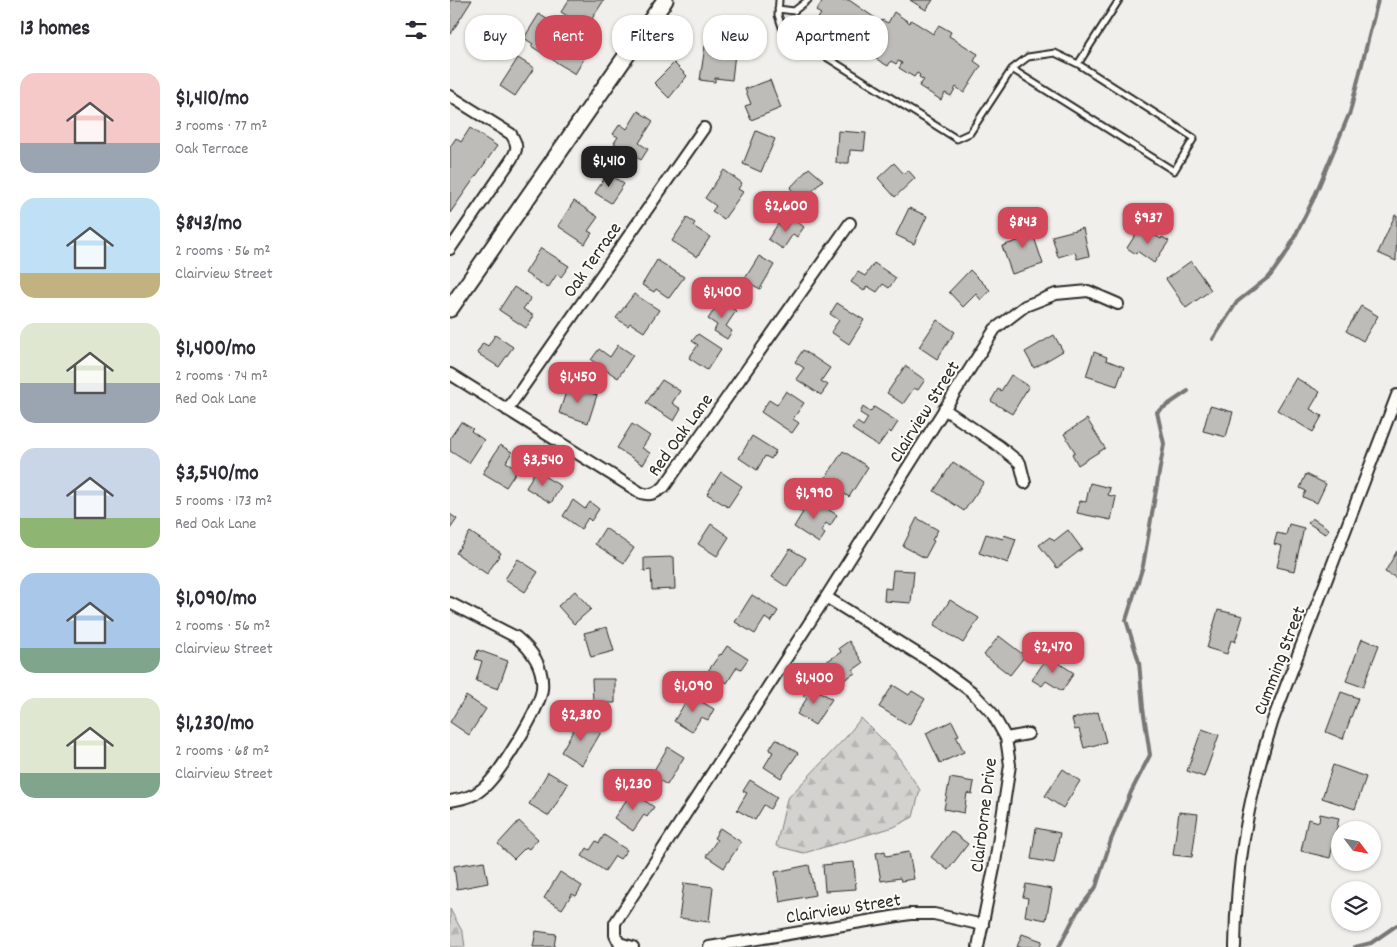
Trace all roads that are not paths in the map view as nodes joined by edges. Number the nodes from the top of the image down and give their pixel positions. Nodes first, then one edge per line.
1 (665, 0) edge
2 (779, 0) edge
3 (808, 0) edge
4 (1119, 0) edge
5 (778, 9) junction
6 (1078, 64) junction
7 (1012, 70) junction
8 (450, 96) edge
9 (704, 128) dead end
10 (850, 223) dead end
11 (450, 249) edge
12 (1118, 304) dead end
13 (450, 308) edge
14 (450, 374) edge
15 (1397, 395) edge
16 (944, 409) junction
17 (507, 410) junction
18 (1025, 483) dead end
19 (826, 597) junction
20 (450, 603) edge
21 (1028, 734) dead end
22 (1006, 738) junction
23 (450, 801) edge
24 (983, 924) junction
25 (633, 947) edge
26 (709, 947) edge
27 (978, 947) edge
28 (1235, 947) edge

1 - 13 street
2 - 5 lane
3 - 5 lane
4 - 6 lane
5 - 7 lane
6 - 7 lane
6 - 7 lane
8 - 11 street
9 - 17 street, Oak Terrace
10 - 17 street, Red Oak Lane
12 - 16 street, Clairview Street
14 - 17 street, Red Oak Lane
15 - 28 street, Cumming Street
16 - 18 street
16 - 19 street, Clairview Street
19 - 22 street, Clairborne Drive
19 - 25 street, Clairview Street
20 - 23 street
21 - 22 street
22 - 24 street, Clairborne Drive
24 - 26 street, Clairview Street
24 - 27 street, Clairborne Drive

